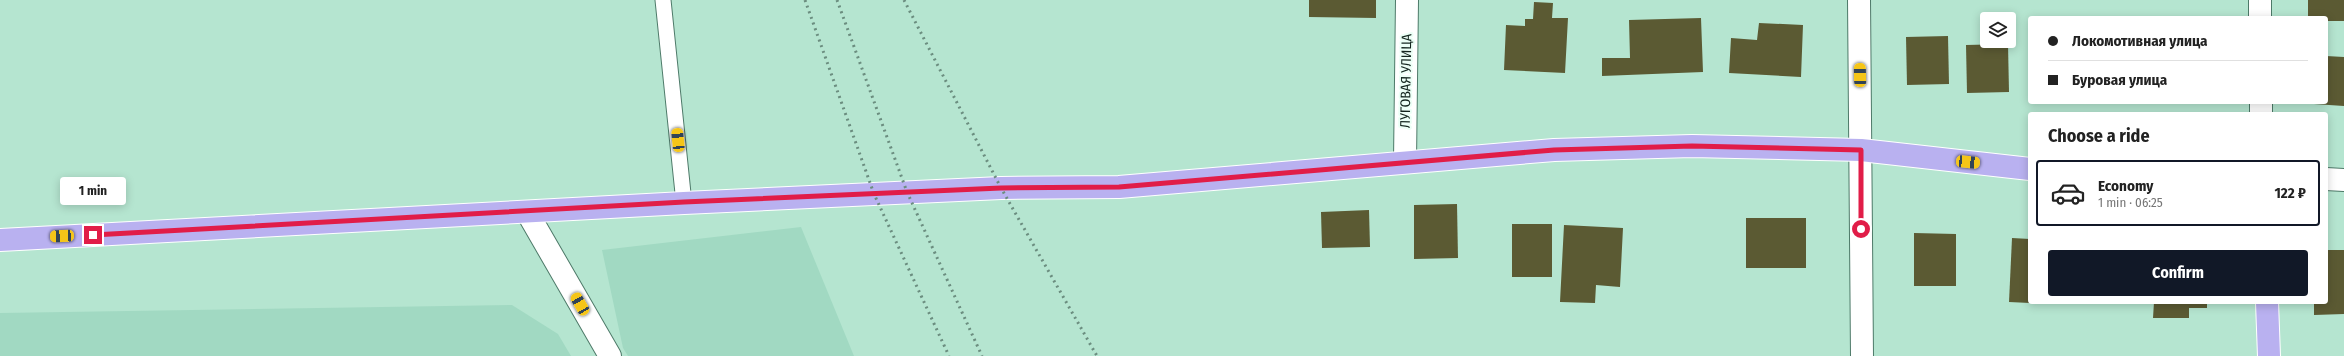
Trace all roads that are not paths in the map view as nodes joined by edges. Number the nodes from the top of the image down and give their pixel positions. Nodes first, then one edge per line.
1 (663, 0) edge
2 (1407, 0) edge
3 (1859, 0) edge
4 (2260, 0) edge
5 (2260, 16) edge
6 (1861, 150) junction
7 (1405, 161) junction
8 (2028, 169) edge
9 (2328, 179) edge
10 (2344, 180) edge
11 (684, 202) junction
12 (527, 212) junction
13 (0, 240) edge
14 (2267, 304) edge
15 (610, 356) edge
16 (1862, 356) edge
17 (2269, 356) edge

1 - 11 lane
2 - 7 street, ЛУГОВАЯ УЛИЦА
3 - 6 street
4 - 5 street
6 - 7 main road
6 - 8 main road
6 - 16 street
7 - 11 main road
9 - 10 street
11 - 12 main road
12 - 13 main road
12 - 15 street
14 - 17 main road

